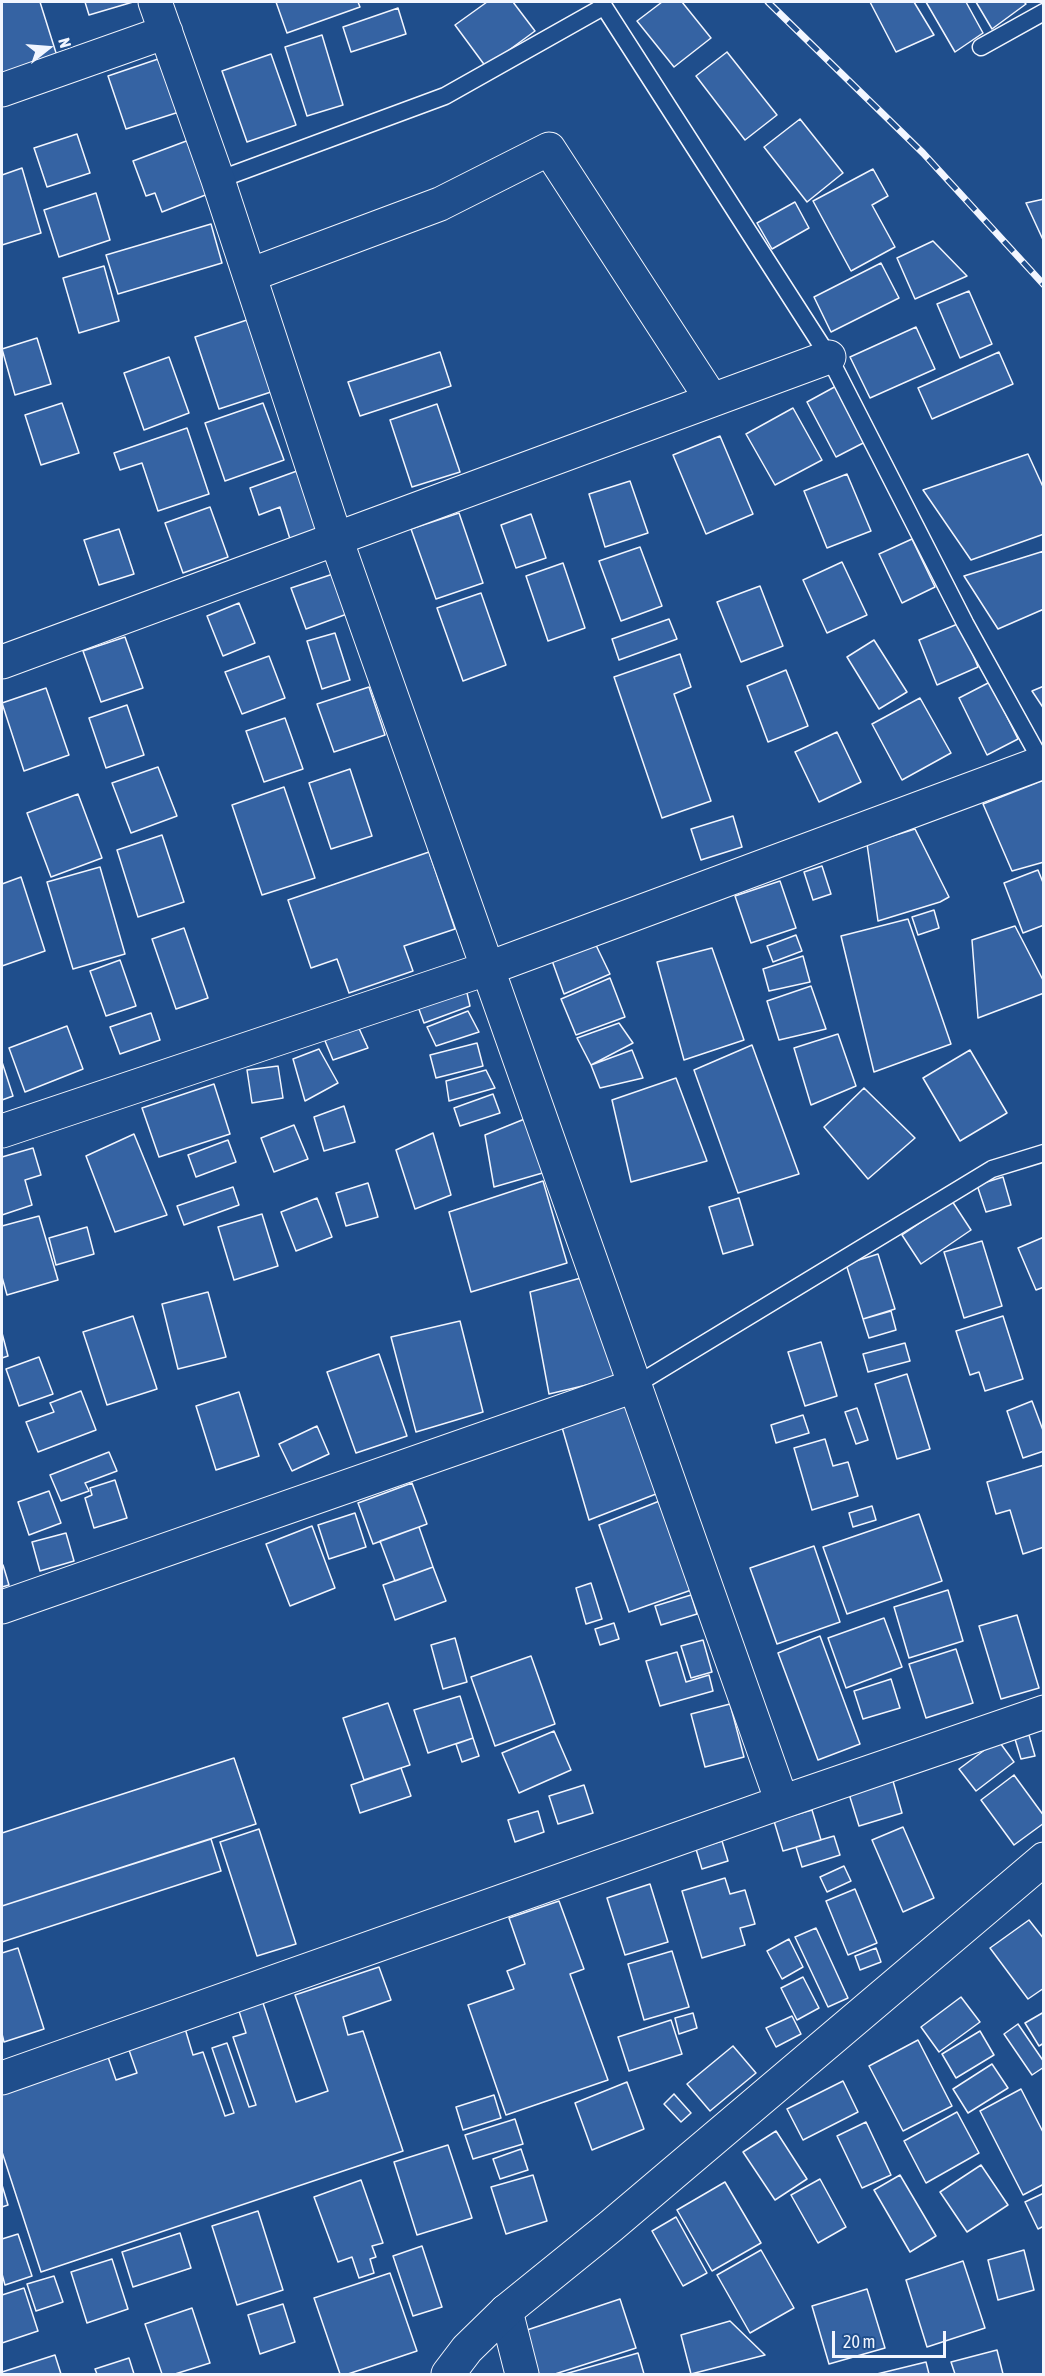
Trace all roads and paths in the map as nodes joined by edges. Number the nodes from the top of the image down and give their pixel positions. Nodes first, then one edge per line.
1 (155, 2) edge
2 (602, 4) edge
3 (1044, 12) edge
4 (166, 32) junction
5 (981, 47) dead end
6 (2, 90) edge
7 (218, 180) junction
8 (250, 275) junction
9 (829, 357) junction
10 (712, 400) junction
11 (336, 539) junction
12 (2, 662) edge
13 (1042, 764) edge
14 (489, 968) junction
15 (2, 1131) edge
16 (1044, 1153) edge
17 (634, 1386) junction
18 (2, 1607) edge
19 (1044, 1712) edge
20 (782, 1802) junction
21 (1044, 1859) edge
22 (2, 2078) edge
23 (506, 2311) junction
24 (448, 2374) edge
25 (522, 2374) edge

1 - 4 street
2 - 7 lane
2 - 9 lane
3 - 5 lane
4 - 6 street
4 - 7 street
7 - 8 street
8 - 10 street
8 - 11 street
9 - 10 street
9 - 13 lane
10 - 11 street
11 - 12 street
11 - 14 street
13 - 14 street
14 - 15 street
14 - 17 street
16 - 17 lane
17 - 18 street
17 - 20 street
19 - 20 street
20 - 22 street
21 - 23 street
23 - 24 street
23 - 25 street

